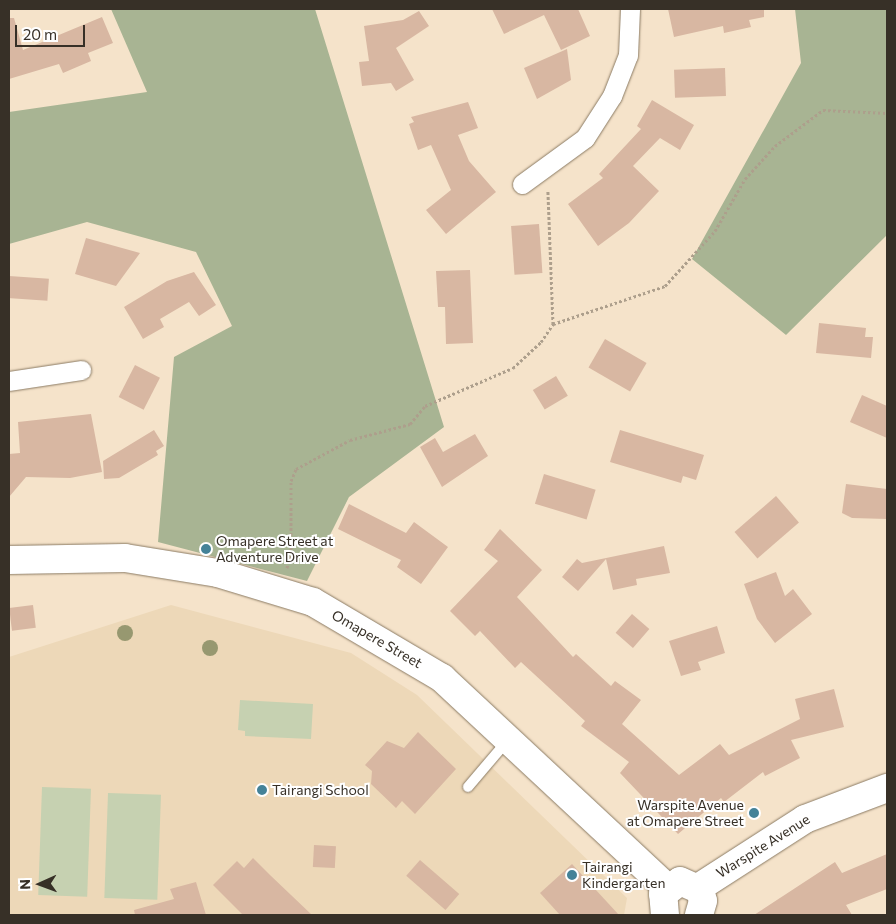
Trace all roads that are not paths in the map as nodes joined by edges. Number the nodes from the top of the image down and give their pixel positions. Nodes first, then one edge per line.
1 (630, 9) edge
2 (522, 184) dead end
3 (81, 370) dead end
4 (9, 381) edge
5 (9, 560) edge
6 (508, 740) junction
7 (468, 786) dead end
8 (887, 788) edge
9 (667, 888) junction
10 (698, 888) junction
11 (665, 915) edge
12 (699, 915) edge

1 - 2 street
3 - 4 street
5 - 6 main road, Omapere Street
6 - 7 lane
6 - 9 main road, Omapere Street
8 - 10 main road, Warspite Avenue
9 - 10 main road
9 - 11 main road
10 - 12 main road

